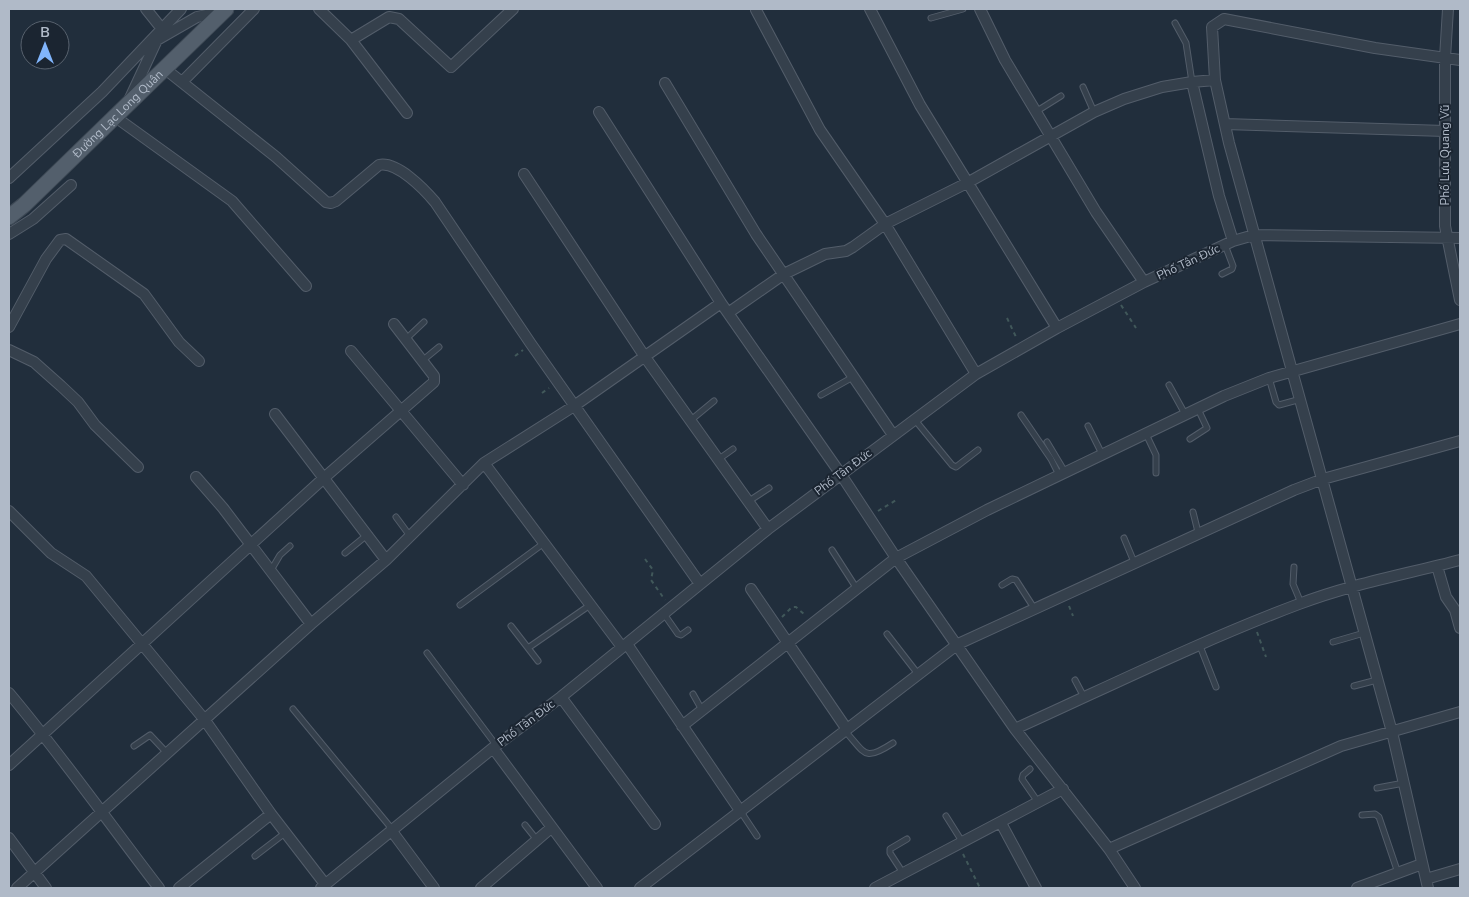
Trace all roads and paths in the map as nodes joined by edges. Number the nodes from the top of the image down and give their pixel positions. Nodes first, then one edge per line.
1 (146, 9) edge
2 (181, 9) edge
3 (254, 9) edge
4 (319, 9) edge
5 (513, 9) edge
6 (870, 9) edge
7 (962, 9) edge
8 (980, 9) edge
9 (1448, 9) edge
10 (224, 10) edge
11 (756, 10) edge
12 (931, 18) dead end
13 (1175, 23) dead end
14 (162, 29) junction
15 (155, 39) junction
16 (352, 40) junction
17 (1446, 58) junction
18 (1460, 60) edge
19 (164, 68) junction
20 (1215, 80) junction
21 (182, 82) junction
22 (1192, 82) junction
23 (665, 83) dead end
24 (1083, 87) dead end
25 (1061, 96) dead end
26 (128, 102) junction
27 (1037, 111) junction
28 (599, 112) dead end
29 (1094, 112) junction
30 (407, 113) dead end
31 (114, 116) junction
32 (1225, 124) junction
33 (1445, 131) junction
34 (1051, 136) junction
35 (524, 174) dead end
36 (9, 178) edge
37 (967, 183) junction
38 (71, 185) dead end
39 (9, 217) edge
40 (885, 224) junction
41 (9, 234) edge
42 (1254, 235) junction
43 (1446, 238) junction
44 (1460, 238) edge
45 (1229, 243) junction
46 (784, 274) junction
47 (1222, 274) dead end
48 (1144, 282) junction
49 (306, 286) dead end
50 (1116, 297) junction
51 (1460, 300) edge
52 (721, 303) junction
53 (728, 313) junction
54 (1007, 318) dead end
55 (424, 322) dead end
56 (394, 324) dead end
57 (1460, 324) edge
58 (9, 327) edge
59 (1057, 328) junction
60 (1136, 328) dead end
61 (405, 339) junction
62 (439, 347) dead end
63 (1022, 348) junction
64 (9, 350) edge
65 (351, 351) dead end
66 (645, 357) junction
67 (199, 361) dead end
68 (422, 361) junction
69 (1294, 370) junction
70 (976, 374) junction
71 (853, 377) junction
72 (1269, 378) junction
73 (1170, 385) dead end
74 (821, 395) dead end
75 (1302, 399) junction
76 (714, 401) dead end
77 (574, 406) junction
78 (1198, 409) junction
79 (400, 410) junction
80 (275, 414) dead end
81 (1021, 415) dead end
82 (1185, 415) junction
83 (914, 419) junction
84 (691, 420) junction
85 (1088, 426) dead end
86 (894, 434) junction
87 (1146, 434) junction
88 (1190, 439) dead end
89 (1460, 441) edge
90 (1047, 442) dead end
91 (733, 450) dead end
92 (978, 450) dead end
93 (1102, 454) junction
94 (719, 459) junction
95 (484, 463) junction
96 (138, 467) dead end
97 (840, 473) junction
98 (1156, 473) dead end
99 (1062, 474) junction
100 (196, 477) dead end
101 (325, 477) junction
102 (1323, 479) junction
103 (463, 485) junction
104 (769, 488) dead end
105 (898, 499) dead end
106 (749, 501) junction
107 (9, 511) edge
108 (1193, 512) dead end
109 (869, 516) junction
110 (396, 517) dead end
111 (768, 529) junction
112 (1198, 532) junction
113 (368, 534) junction
114 (410, 536) junction
115 (1124, 538) dead end
116 (544, 543) junction
117 (251, 546) junction
118 (290, 546) dead end
119 (832, 550) dead end
120 (345, 553) dead end
121 (896, 558) junction
122 (645, 559) dead end
123 (386, 560) junction
124 (1460, 560) edge
125 (1134, 562) junction
126 (1437, 566) junction
127 (1294, 567) dead end
128 (270, 573) junction
129 (700, 584) junction
130 (1002, 584) dead end
131 (1352, 587) junction
132 (751, 589) dead end
133 (857, 589) junction
134 (1301, 603) junction
135 (590, 604) junction
136 (460, 606) dead end
137 (1034, 608) junction
138 (667, 611) junction
139 (811, 612) dead end
140 (1254, 623) junction
141 (311, 624) junction
142 (775, 624) junction
143 (511, 626) dead end
144 (1460, 628) edge
145 (688, 630) dead end
146 (1364, 632) junction
147 (887, 634) dead end
148 (788, 642) junction
149 (1333, 642) dead end
150 (958, 644) junction
151 (141, 645) junction
152 (625, 645) junction
153 (1200, 646) junction
154 (528, 648) junction
155 (427, 653) dead end
156 (1266, 657) dead end
157 (538, 661) dead end
158 (918, 674) junction
159 (1075, 680) dead end
160 (1377, 680) junction
161 (1354, 686) dead end
162 (1216, 687) dead end
163 (9, 693) edge
164 (692, 694) dead end
165 (561, 697) junction
166 (1084, 698) junction
167 (293, 708) dead end
168 (702, 711) junction
169 (1460, 712) edge
170 (204, 719) junction
171 (682, 726) junction
172 (845, 729) junction
173 (1015, 729) junction
174 (1392, 732) junction
175 (44, 734) junction
176 (893, 743) dead end
177 (134, 746) dead end
178 (494, 746) junction
179 (167, 753) junction
180 (9, 766) edge
181 (1030, 768) dead end
182 (1404, 783) junction
183 (1377, 788) dead end
184 (1063, 789) junction
185 (1038, 803) junction
186 (741, 812) junction
187 (101, 814) junction
188 (271, 814) junction
189 (1362, 815) dead end
190 (946, 816) dead end
191 (1001, 823) junction
192 (655, 824) dead end
193 (525, 825) dead end
194 (551, 828) junction
195 (392, 830) junction
196 (285, 833) junction
197 (756, 836) dead end
198 (9, 838) edge
199 (907, 839) dead end
200 (537, 841) junction
201 (961, 844) junction
202 (1110, 849) junction
203 (255, 856) dead end
204 (1422, 864) junction
205 (1460, 870) edge
206 (34, 873) junction
207 (1398, 873) junction
208 (904, 874) junction
209 (1427, 884) edge
210 (323, 887) edge
211 (17, 888) edge
212 (46, 888) edge
213 (159, 888) edge
214 (179, 888) edge
215 (434, 888) edge
216 (481, 888) edge
217 (597, 888) edge
218 (640, 888) edge
219 (876, 888) edge
220 (980, 888) edge
221 (1036, 888) edge
222 (1135, 888) edge
223 (1358, 888) edge

1 - 14 street
2 - 14 street
3 - 21 street
4 - 16 street
5 - 16 street
6 - 37 street
7 - 12 lane
8 - 27 street
9 - 17 street, Phố Lưu Quang Vũ
10 - 15 street
10 - 19 main road, Đường Lạc Long Quân
11 - 40 street
13 - 22 lane
14 - 15 street
15 - 26 street
15 - 36 street
16 - 30 street
17 - 18 street
17 - 20 street
17 - 33 street, Phố Lưu Quang Vũ
19 - 21 street
19 - 26 main road, Đường Lạc Long Quân
20 - 22 street
20 - 32 street
21 - 77 street
22 - 29 street
22 - 45 street
23 - 46 street
24 - 29 lane
25 - 27 lane
26 - 31 main road, Đường Lạc Long Quân
27 - 34 street
28 - 52 street
29 - 34 street
31 - 39 main road, Đường Lạc Long Quân
31 - 49 street
32 - 33 street
32 - 42 street
33 - 43 street, Phố Lưu Quang Vũ
34 - 37 street
34 - 48 street
35 - 66 street
37 - 40 street
37 - 59 street
38 - 41 street
40 - 46 street
40 - 70 street
42 - 43 street, Phố Tân Đức
42 - 45 street, Phố Tân Đức
42 - 69 street
43 - 44 street, Phố Tân Đức
43 - 51 street, Phố Lưu Quang Vũ
45 - 47 lane
45 - 48 street, Phố Tân Đức
46 - 53 street
46 - 71 street
48 - 50 street, Phố Tân Đức
50 - 59 street, Phố Tân Đức
50 - 60 path
52 - 53 street
52 - 66 street
53 - 97 street
54 - 63 path
55 - 61 lane
56 - 61 street
57 - 69 street
58 - 67 street
59 - 63 street, Phố Tân Đức
61 - 68 street
62 - 68 lane
63 - 70 street, Phố Tân Đức
64 - 96 street
65 - 79 street
66 - 77 street
66 - 84 street
68 - 79 street
69 - 72 street
69 - 75 street
70 - 83 street, Phố Tân Đức
71 - 74 lane
71 - 86 street
72 - 75 lane
72 - 78 street
73 - 82 lane
75 - 102 street
76 - 84 lane
77 - 95 street
77 - 129 street
78 - 82 street
78 - 88 lane
79 - 101 street
79 - 103 street
80 - 101 street
81 - 99 lane
82 - 87 street
83 - 86 street, Phố Tân Đức
83 - 92 lane
84 - 94 street
85 - 93 lane
86 - 97 street, Phố Tân Đức
87 - 93 street
87 - 98 lane
89 - 102 street
90 - 99 lane
91 - 94 lane
93 - 99 street
94 - 106 street
95 - 103 street
95 - 116 street
97 - 109 street
97 - 111 street, Phố Tân Đức
99 - 121 street
100 - 117 street
101 - 113 street
101 - 117 street
102 - 112 street
102 - 131 street
103 - 114 street
104 - 106 lane
105 - 109 path
106 - 111 street
107 - 151 street
108 - 112 lane
109 - 121 street
110 - 114 lane
111 - 129 street, Phố Tân Đức
112 - 125 street
113 - 120 lane
113 - 123 street
114 - 123 street
115 - 125 lane
116 - 135 street
116 - 136 lane
117 - 128 street
117 - 151 street
118 - 128 lane
119 - 133 lane
121 - 133 street
121 - 150 street
122 - 138 path
123 - 141 street
124 - 126 street
125 - 137 street
126 - 131 street
126 - 144 street
127 - 134 lane
128 - 141 street
129 - 138 street, Phố Tân Đức
130 - 137 lane
131 - 134 street
131 - 146 street
132 - 142 street
133 - 148 street
134 - 140 street
135 - 152 street
135 - 154 lane
137 - 150 street
138 - 145 lane
138 - 152 street, Phố Tân Đức
139 - 142 path
140 - 153 street
140 - 156 path
141 - 170 street
142 - 148 street
143 - 154 lane
146 - 149 lane
146 - 160 street
147 - 158 lane
148 - 168 street
148 - 172 street
150 - 158 street
150 - 173 street
151 - 170 street
151 - 175 street
152 - 165 street, Phố Tân Đức
152 - 171 street
153 - 162 lane
153 - 166 street
154 - 157 lane
155 - 178 lane
158 - 172 street
159 - 166 lane
160 - 161 lane
160 - 174 street
163 - 175 street
164 - 168 lane
165 - 178 street, Phố Tân Đức
165 - 192 street
166 - 173 street
167 - 195 lane
168 - 171 street
169 - 174 street
170 - 179 street
170 - 188 street
171 - 186 street
172 - 176 lane
172 - 186 street
173 - 184 street
174 - 182 street
174 - 202 street
175 - 180 street
175 - 187 street
177 - 179 lane
178 - 194 street
178 - 195 street, Phố Tân Đức
179 - 187 street
181 - 185 lane
182 - 183 lane
182 - 204 street
184 - 185 street
184 - 202 street
185 - 191 street
186 - 197 lane
186 - 218 street
187 - 206 street
187 - 213 street
188 - 196 street
188 - 214 street
189 - 207 lane
190 - 201 lane
191 - 201 street
191 - 221 street
193 - 200 lane
194 - 200 street
194 - 217 street
195 - 210 street, Phố Tân Đức
195 - 215 street
196 - 203 lane
196 - 210 street
198 - 206 street
199 - 208 lane
200 - 216 street
201 - 208 street
201 - 220 path
202 - 222 street
204 - 207 street
204 - 209 street
205 - 209 street
206 - 211 street
206 - 212 street
207 - 223 street
208 - 219 street

